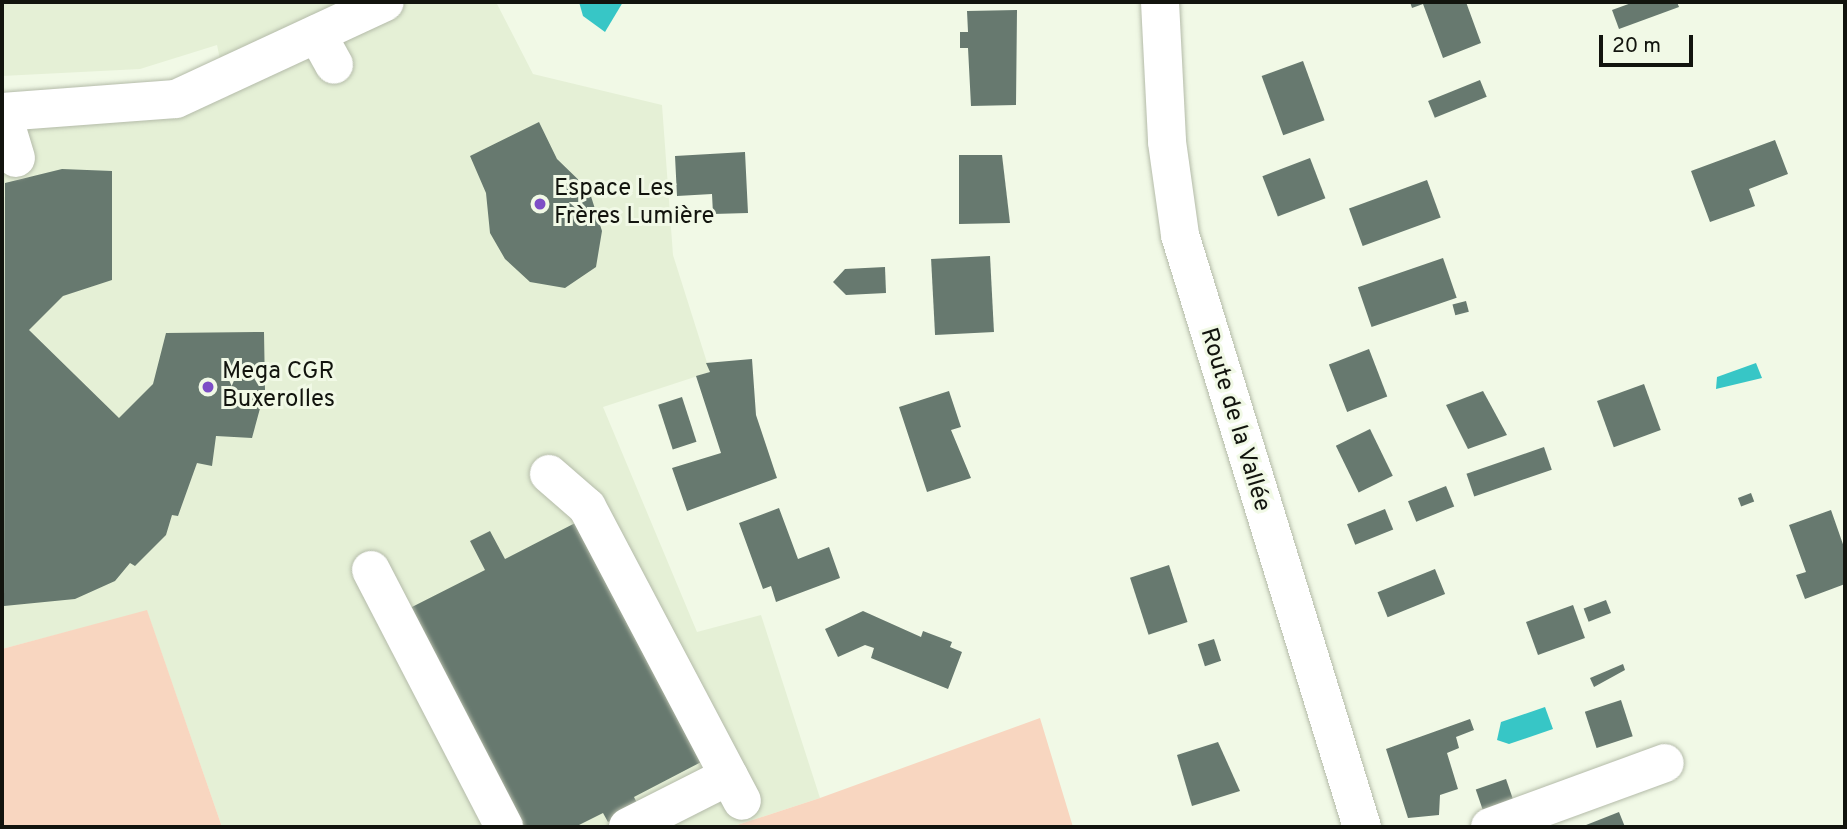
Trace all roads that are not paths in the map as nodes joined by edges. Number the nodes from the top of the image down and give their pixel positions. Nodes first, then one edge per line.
1 (385, 2) edge
2 (1160, 2) edge
3 (2, 112) edge
4 (16, 158) dead end
5 (549, 474) dead end
6 (371, 570) dead end
7 (1665, 763) dead end
8 (504, 827) edge
9 (628, 827) edge
10 (1362, 827) edge
11 (1490, 827) edge

1 - 3 street
2 - 10 street, Route de la Vallée
3 - 4 street
5 - 9 street
6 - 8 street
7 - 11 street

